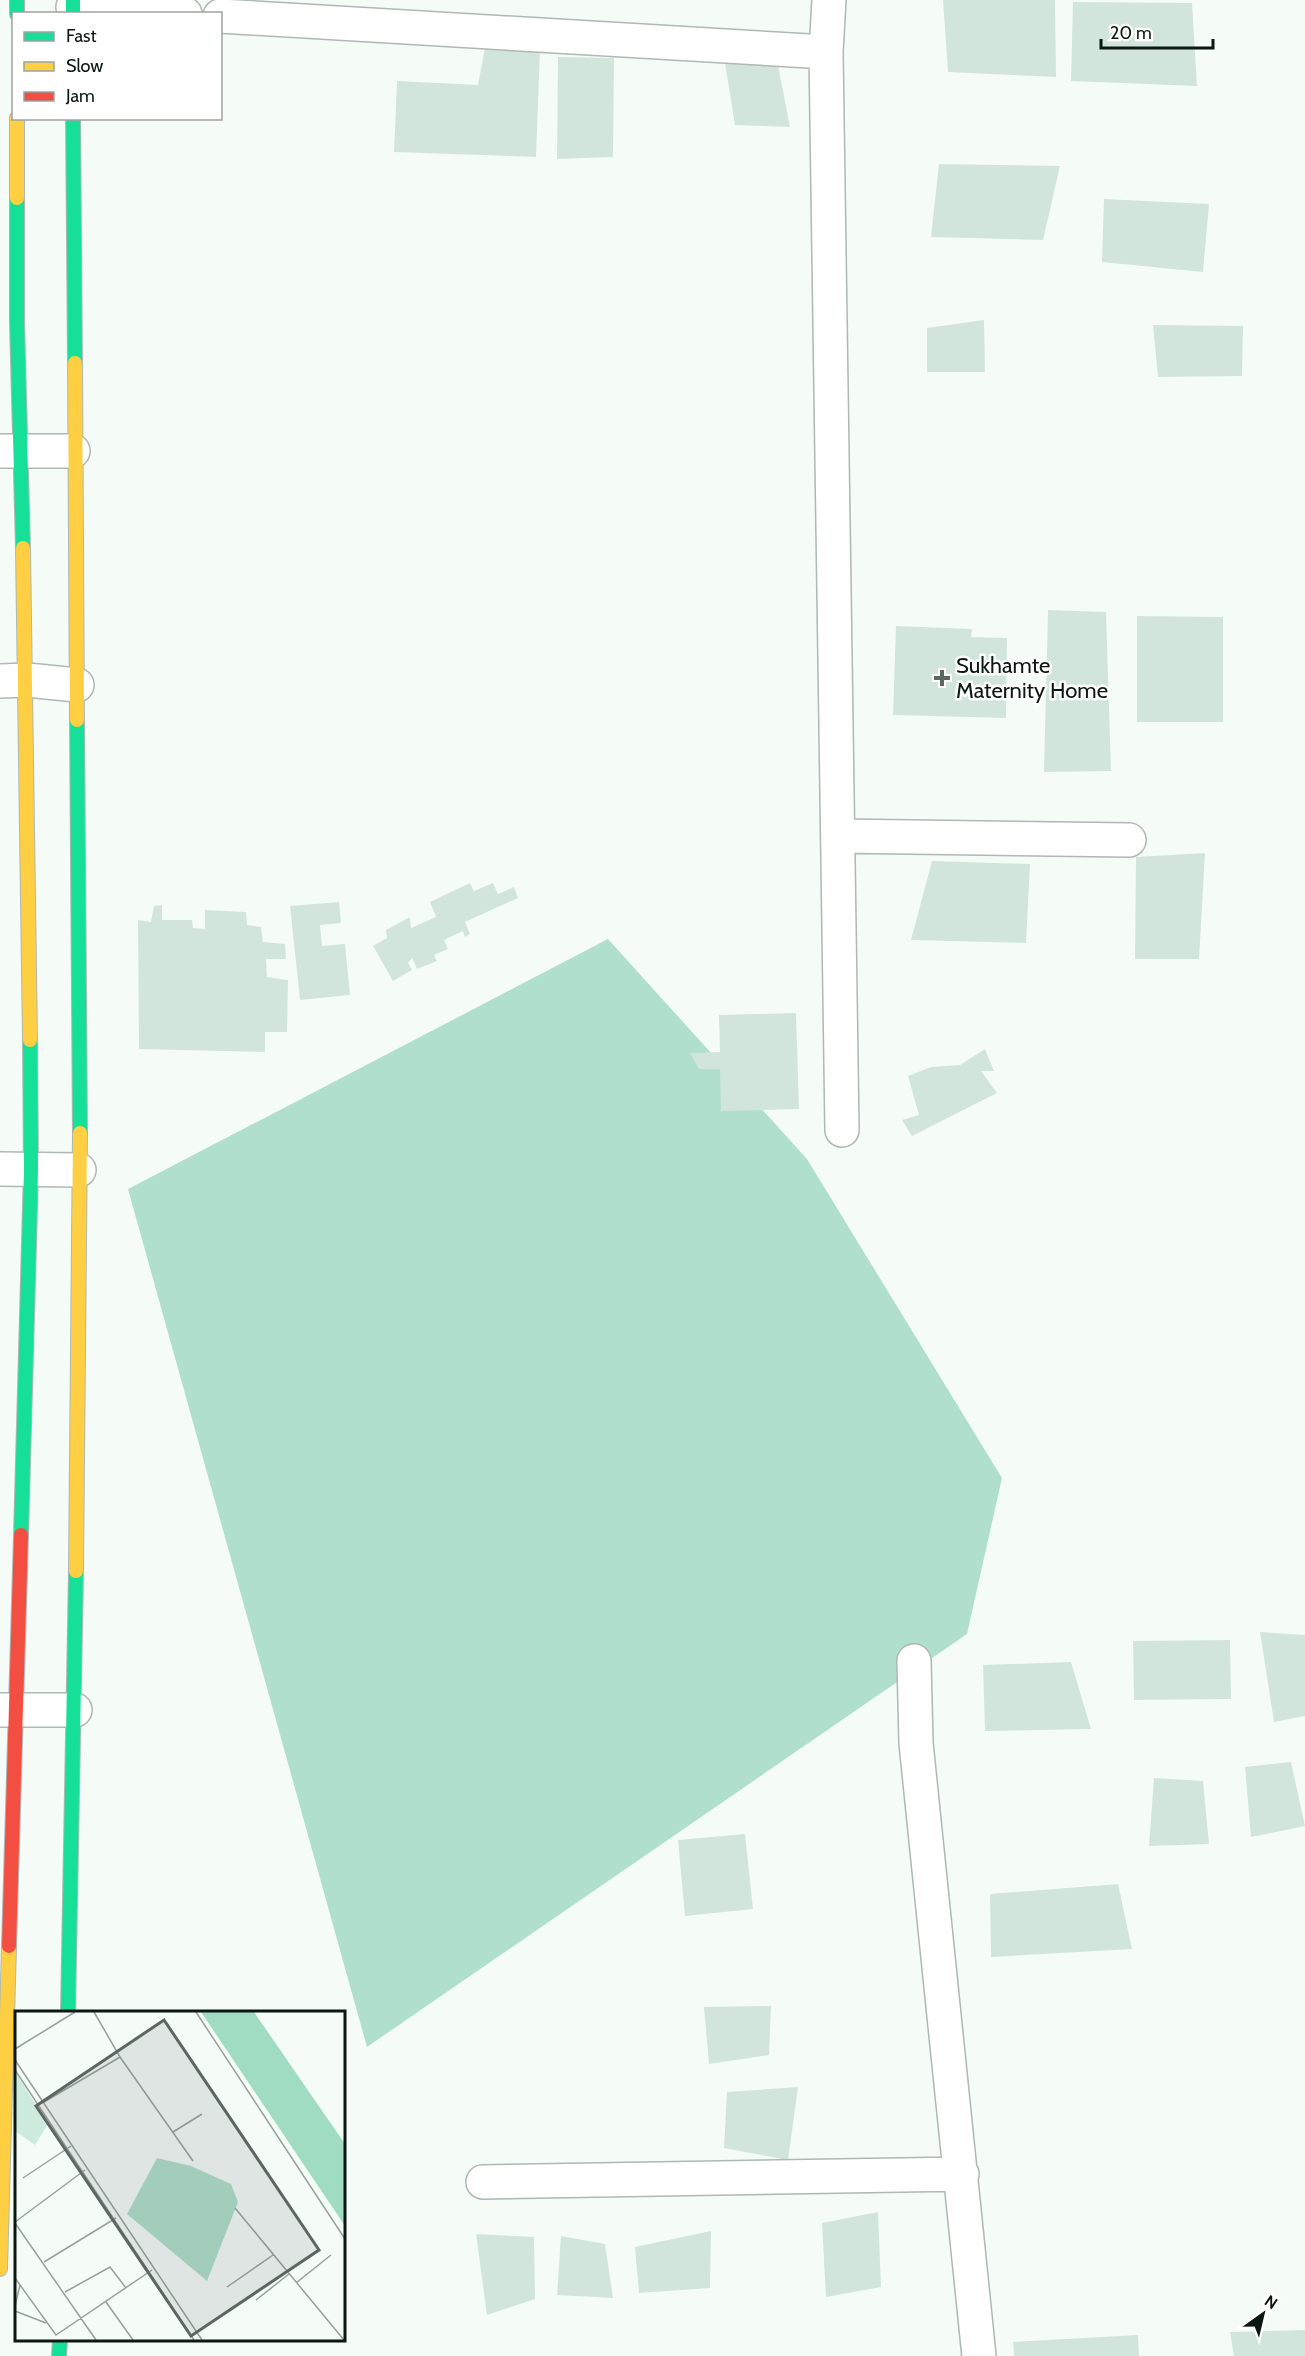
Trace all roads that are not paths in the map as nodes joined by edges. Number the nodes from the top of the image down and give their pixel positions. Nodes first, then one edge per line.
1 (829, 0) edge
2 (73, 7) edge
3 (153, 12) edge
4 (222, 16) edge
5 (826, 52) junction
6 (17, 120) edge
7 (73, 120) edge
8 (10, 451) edge
9 (73, 451) junction
10 (13, 680) edge
11 (77, 685) junction
12 (838, 836) junction
13 (1128, 840) dead end
14 (842, 1130) dead end
15 (16, 1169) edge
16 (79, 1170) junction
17 (914, 1661) dead end
18 (8, 1710) edge
19 (75, 1710) junction
20 (68, 2011) edge
21 (962, 2174) junction
22 (483, 2181) dead end
23 (0, 2269) edge
24 (979, 2356) edge

1 - 5 street
2 - 3 street
4 - 5 street
5 - 12 street
6 - 8 main road
7 - 9 main road
8 - 9 street
8 - 10 main road
9 - 11 main road
10 - 11 street
10 - 15 main road
11 - 16 main road
12 - 13 street
12 - 14 street
15 - 16 street
15 - 18 main road
16 - 19 main road
17 - 21 street
18 - 19 street
18 - 23 main road
19 - 20 main road
21 - 22 street
21 - 24 street

